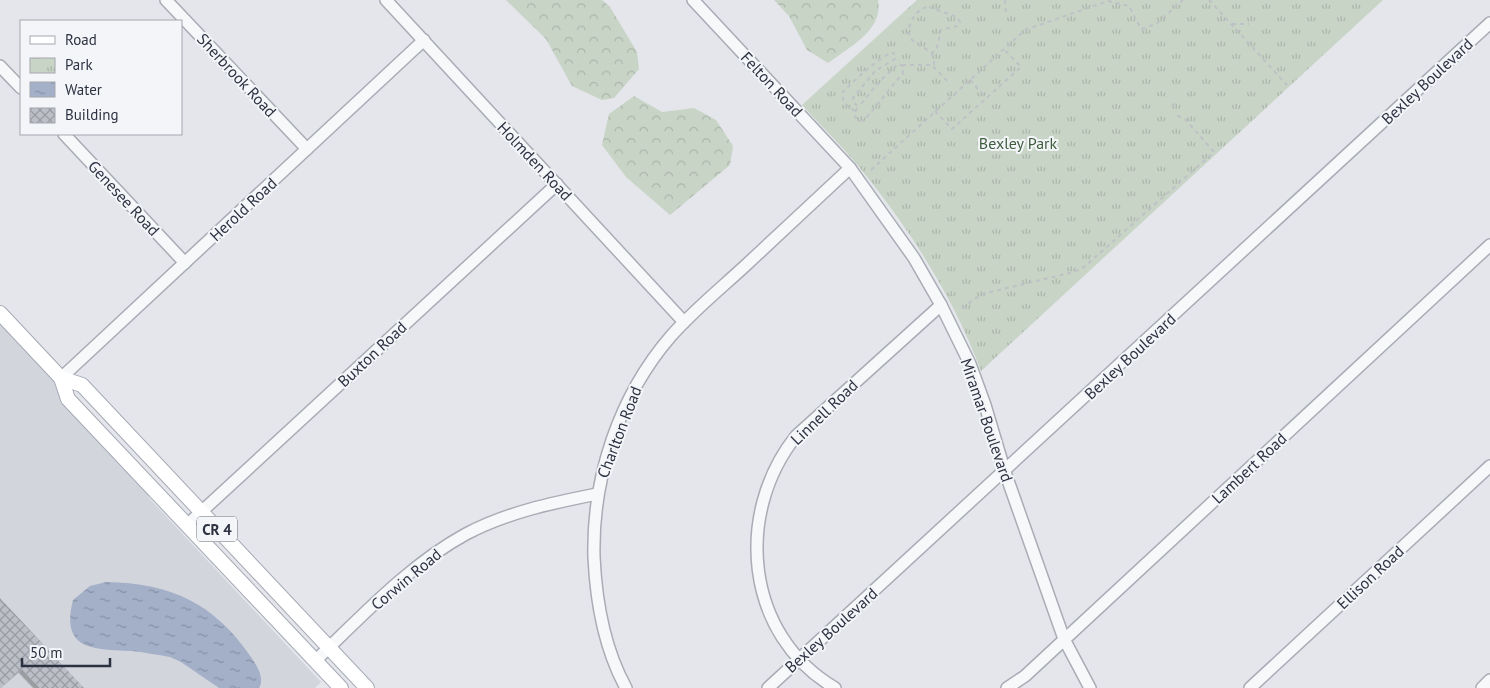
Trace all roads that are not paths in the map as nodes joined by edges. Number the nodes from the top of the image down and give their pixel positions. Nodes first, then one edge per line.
1 (166, 0) edge
2 (386, 0) edge
3 (693, 0) edge
4 (1490, 23) edge
5 (424, 40) junction
6 (0, 66) edge
7 (20, 87) edge
8 (65, 135) edge
9 (307, 149) junction
10 (850, 168) junction
11 (557, 184) junction
12 (1490, 245) edge
13 (185, 263) junction
14 (941, 305) junction
15 (0, 312) edge
16 (684, 322) junction
17 (61, 378) junction
18 (1490, 466) edge
19 (1004, 472) junction
20 (597, 494) junction
21 (201, 512) junction
22 (187, 525) junction
23 (1064, 639) junction
24 (329, 648) junction
25 (799, 659) junction
26 (315, 660) junction
27 (1490, 680) edge
28 (341, 688) edge
29 (367, 688) edge
30 (626, 688) edge
31 (768, 688) edge
32 (835, 688) edge
33 (1007, 688) edge
34 (1090, 688) edge
35 (1250, 688) edge
36 (1482, 688) edge

1 - 9 street, Sherbrook Road
2 - 5 street, Holmden Road
3 - 10 street, Felton Road
4 - 19 street, Bexley Boulevard
5 - 9 street, Herold Road
5 - 11 street, Holmden Road
6 - 7 street
8 - 13 street, Genesee Road
9 - 13 street, Herold Road
10 - 14 street, Miramar Boulevard
10 - 16 street, Charlton Road
11 - 16 street, Holmden Road
11 - 21 street, Buxton Road
12 - 23 street, Lambert Road
13 - 17 street, Herold Road
14 - 19 street, Miramar Boulevard
14 - 25 street, Linnell Road
15 - 17 main road, CR 4
16 - 20 street, Charlton Road
17 - 21 main road, CR 4
17 - 22 main road, CR 4
18 - 35 street, Ellison Road
19 - 23 street, Miramar Boulevard
19 - 25 street, Bexley Boulevard
20 - 24 street, Corwin Road
20 - 30 street, Charlton Road
21 - 22 street, Buxton Road
21 - 24 main road, CR 4
22 - 26 main road, CR 4
23 - 33 street, Lambert Road
23 - 34 street, Miramar Boulevard
24 - 26 street, Corwin Road
24 - 29 main road, CR 4
25 - 31 street, Bexley Boulevard
25 - 32 street
26 - 28 main road, CR 4
27 - 36 street

